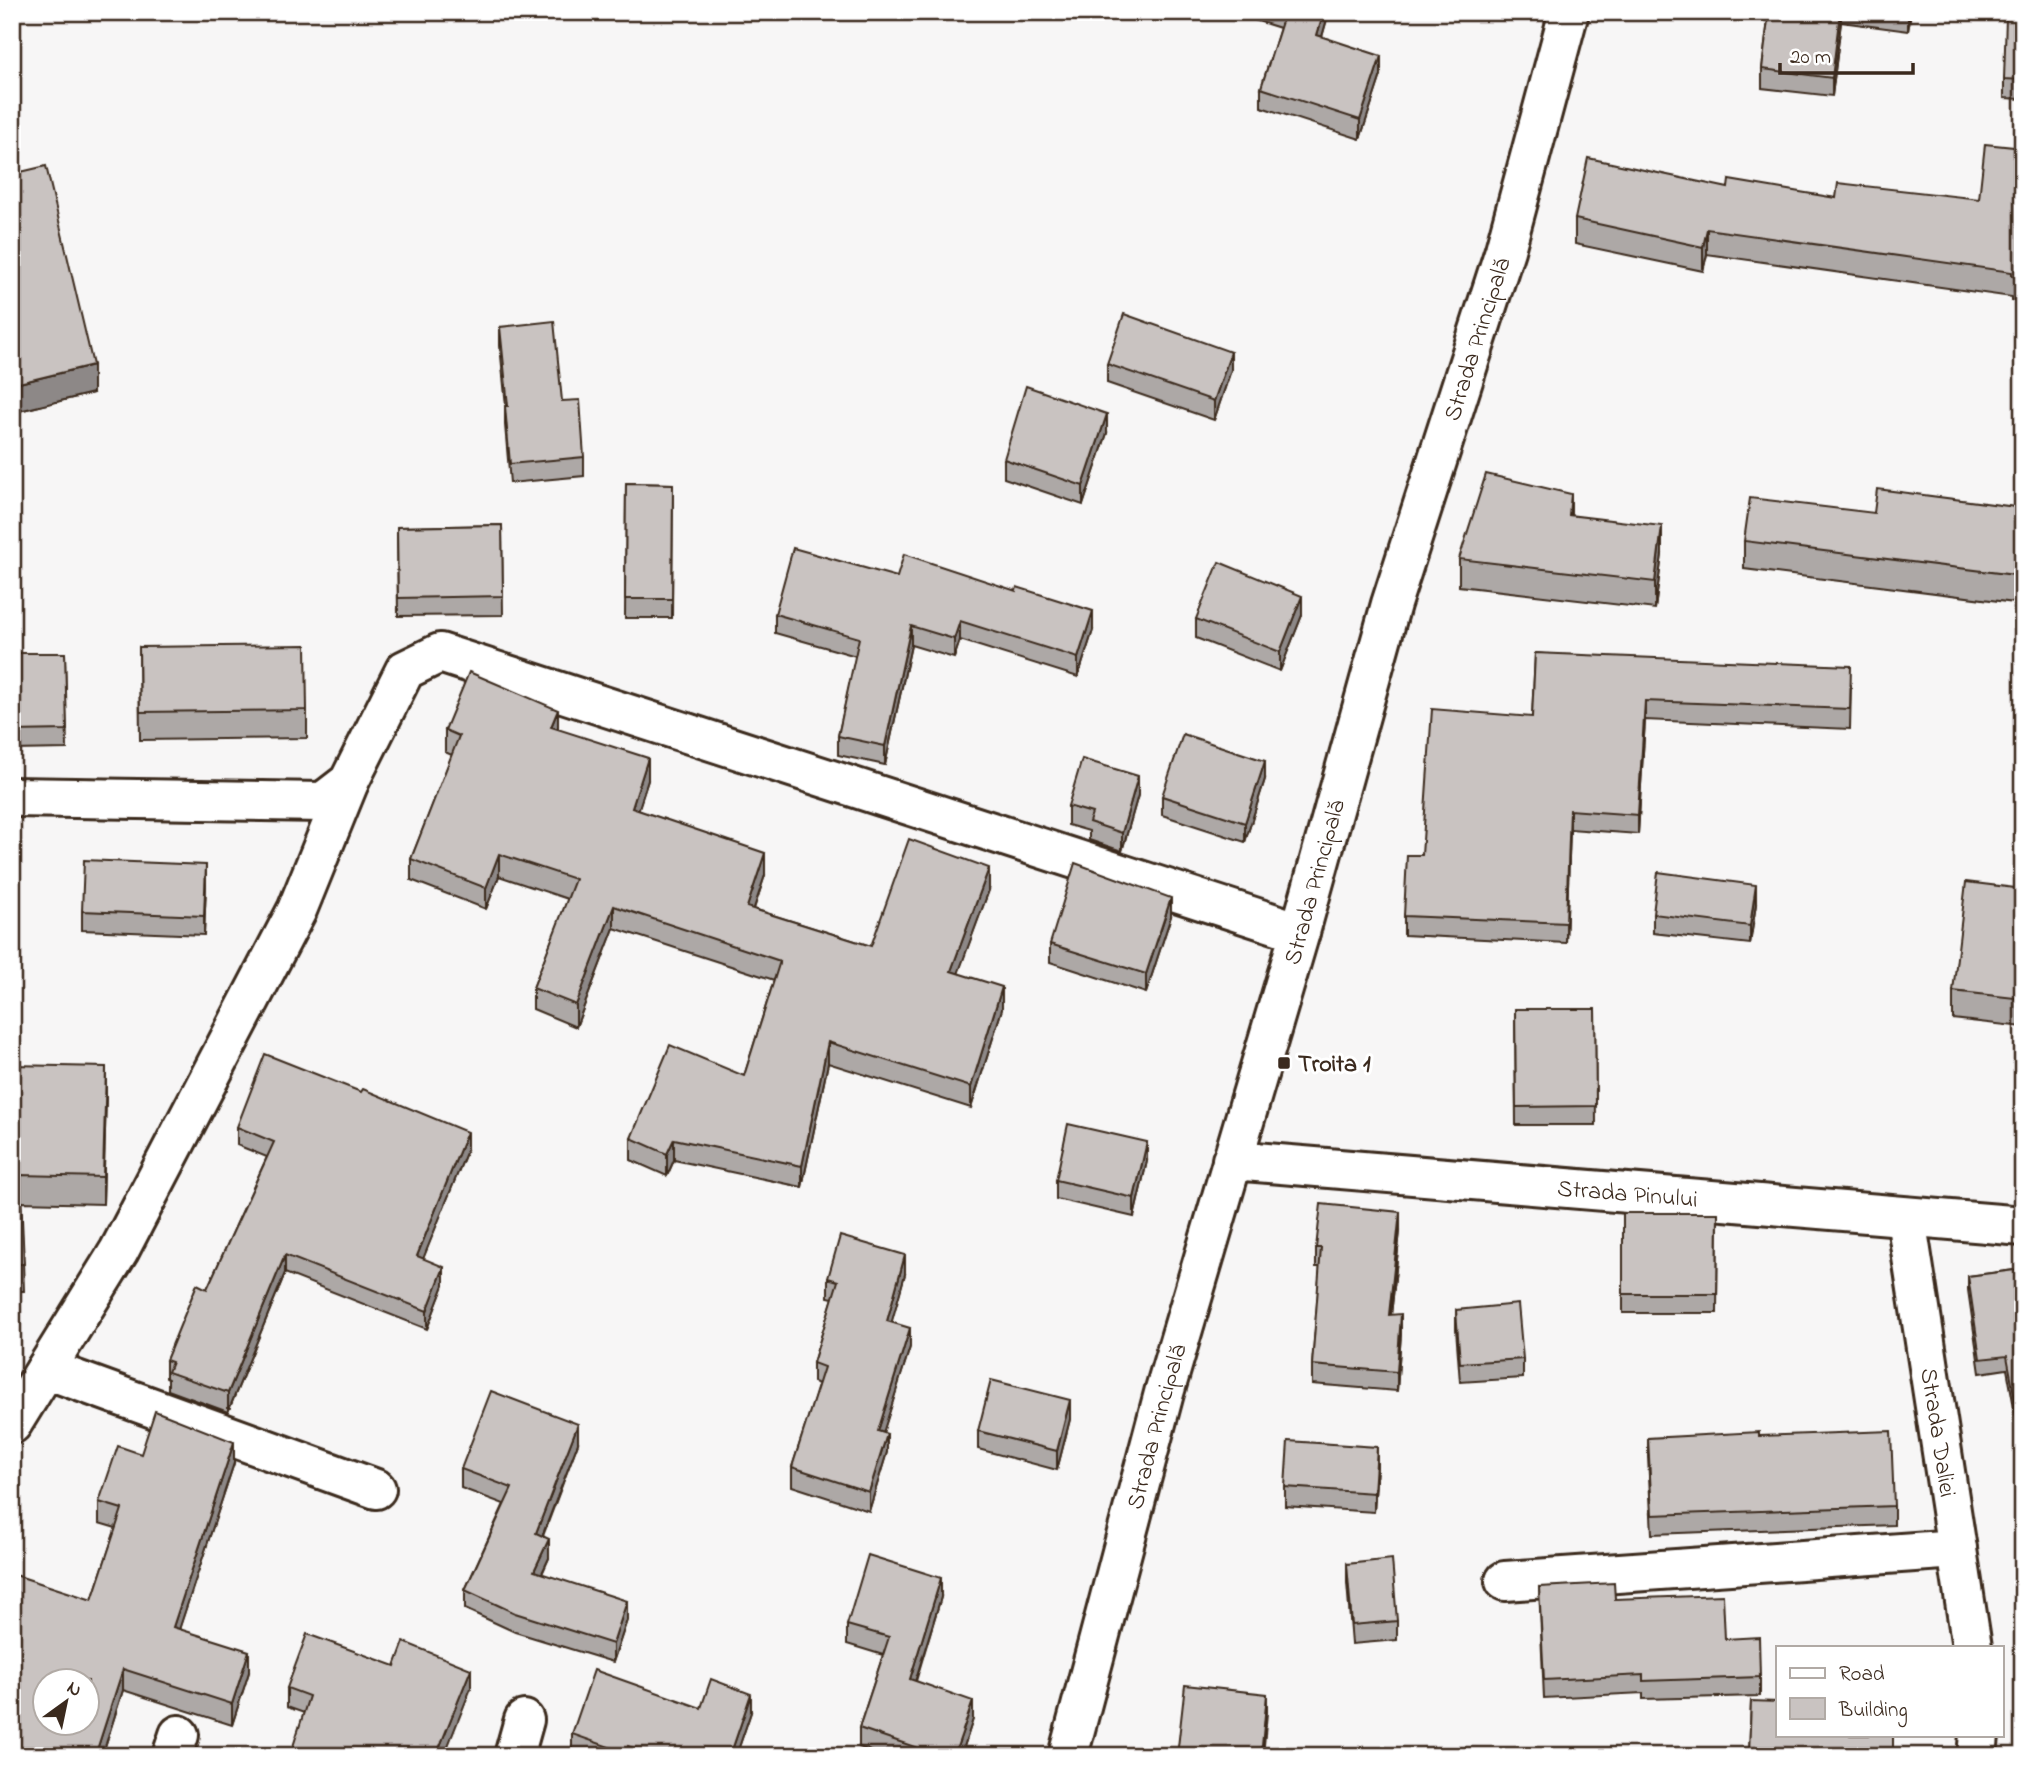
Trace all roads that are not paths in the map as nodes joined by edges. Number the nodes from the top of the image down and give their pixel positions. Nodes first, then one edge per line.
1 (1569, 12) edge
2 (349, 782) junction
3 (12, 797) edge
4 (1300, 932) junction
5 (1232, 1160) junction
6 (1906, 1218) junction
7 (2023, 1226) edge
8 (46, 1369) junction
9 (12, 1424) edge
10 (376, 1489) dead end
11 (1957, 1549) junction
12 (1506, 1581) dead end
13 (1972, 1646) edge
14 (1979, 1736) edge
15 (1068, 1756) edge
16 (1978, 1756) edge

1 - 4 street, Strada Principală
2 - 3 street
2 - 4 street
2 - 8 street
4 - 5 street, Strada Principală
5 - 6 street, Strada Pinului
5 - 15 street, Strada Principală
6 - 7 street, Strada Pinului
6 - 11 street, Strada Daliei
8 - 9 street
8 - 10 street
11 - 12 street
11 - 13 street, Strada Daliei
14 - 16 street

